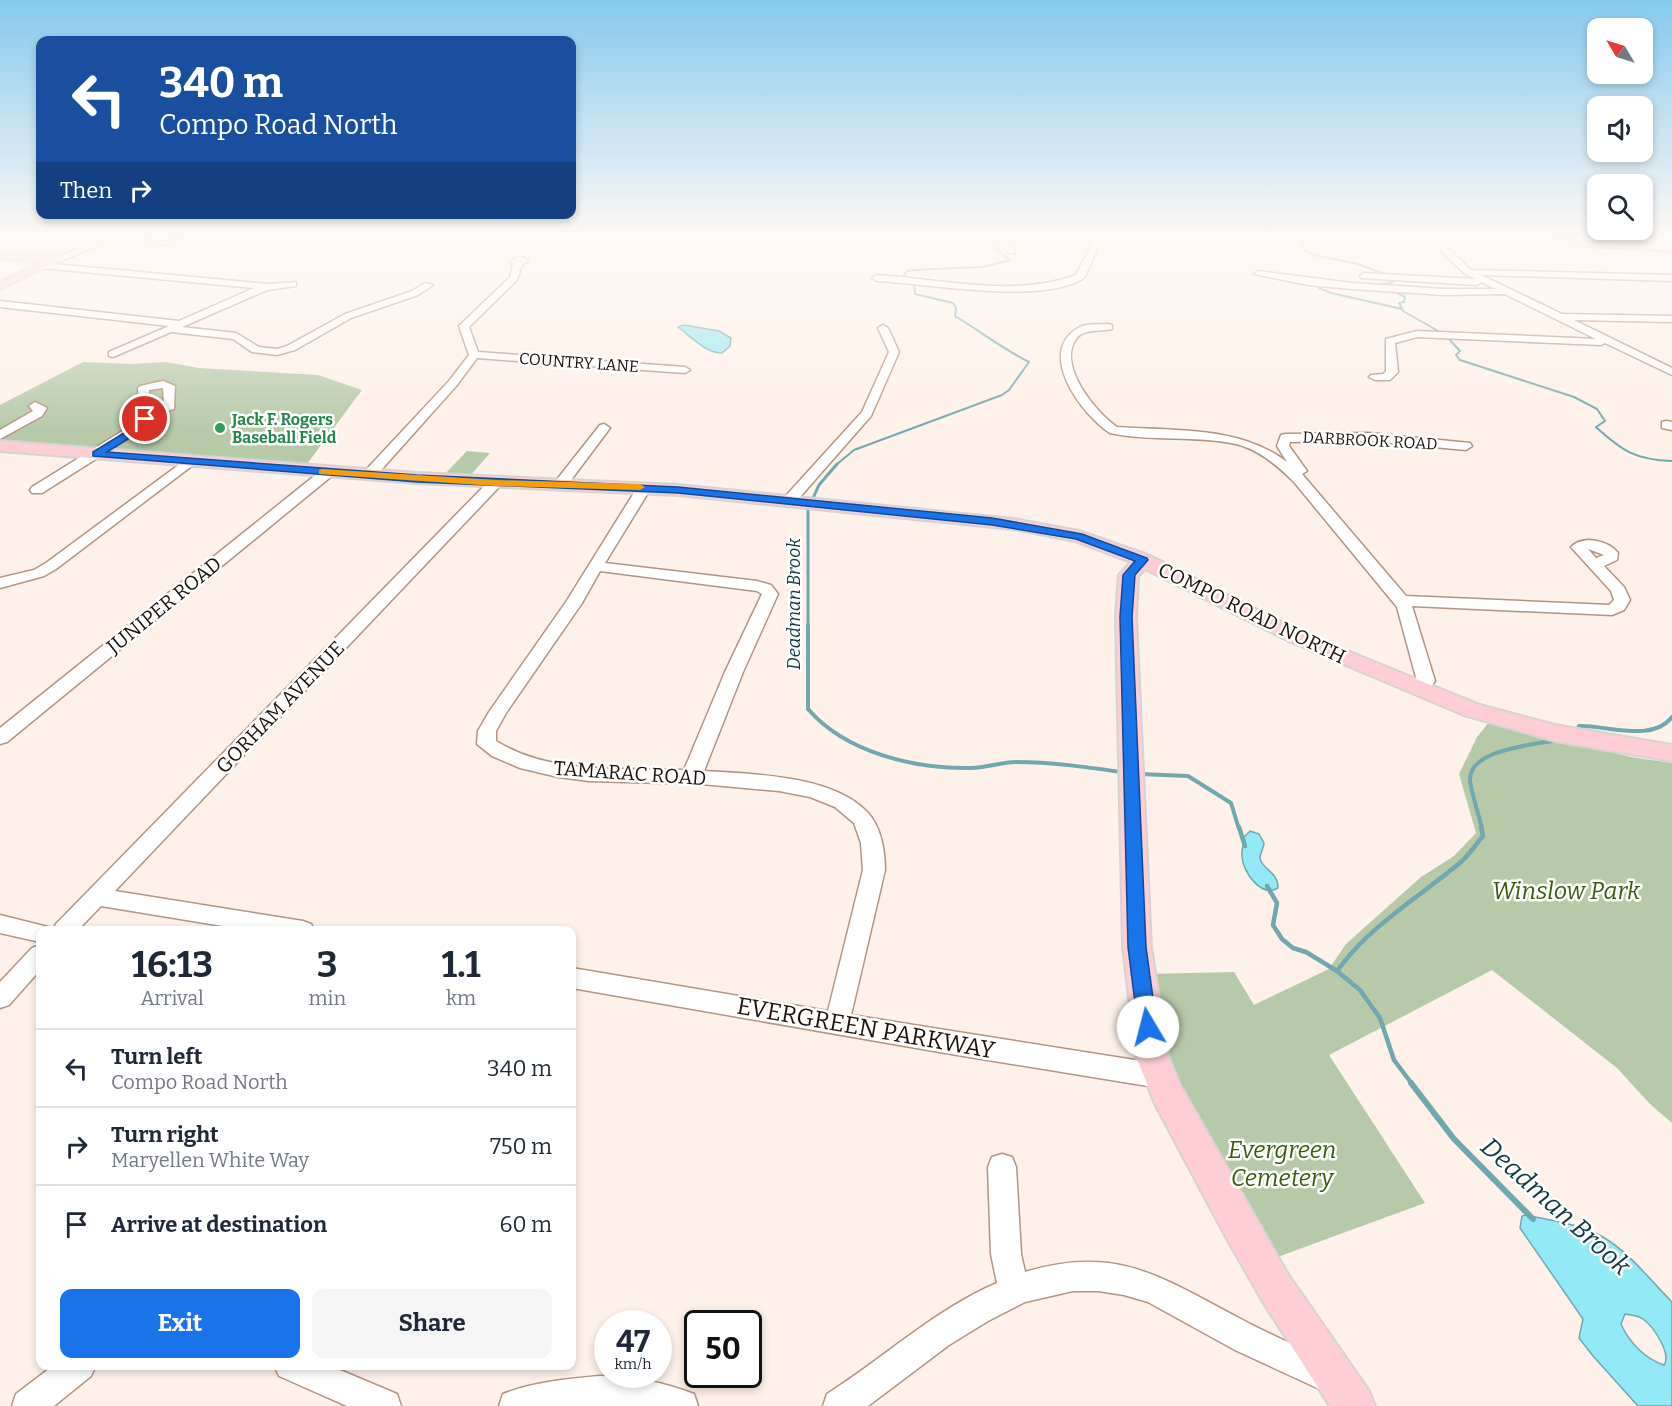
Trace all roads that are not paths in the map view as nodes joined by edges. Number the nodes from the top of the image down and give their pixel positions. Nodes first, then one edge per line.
1 (232, 302) edge
2 (390, 302) edge
3 (489, 302) edge
4 (1526, 302) edge
5 (0, 304) edge
6 (1557, 317) junction
7 (1672, 319) edge
8 (174, 326) junction
9 (1108, 327) dead end
10 (883, 328) dead end
11 (1606, 341) junction
12 (113, 354) dead end
13 (474, 355) junction
14 (685, 370) dead end
15 (1672, 372) edge
16 (1375, 377) dead end
17 (35, 406) dead end
18 (145, 413) dead end
19 (604, 428) dead end
20 (0, 435) edge
21 (0, 446) edge
22 (1466, 446) dead end
23 (95, 454) junction
24 (188, 462) junction
25 (328, 472) junction
26 (369, 475) junction
27 (1299, 479) junction
28 (495, 483) junction
29 (560, 485) junction
30 (644, 488) junction
31 (37, 490) dead end
32 (801, 503) junction
33 (1143, 560) junction
34 (1594, 564) dead end
35 (595, 566) junction
36 (0, 584) edge
37 (1401, 601) junction
38 (1420, 690) junction
39 (0, 738) edge
40 (1672, 753) edge
41 (691, 778) junction
42 (97, 897) junction
43 (0, 924) edge
44 (68, 926) edge
45 (278, 926) edge
46 (36, 932) edge
47 (36, 959) edge
48 (576, 979) edge
49 (0, 998) edge
50 (837, 1023) junction
51 (1160, 1076) junction
52 (1002, 1167) dead end
53 (1014, 1290) junction
54 (74, 1370) edge
55 (302, 1370) edge
56 (1345, 1394) edge
57 (28, 1406) edge
58 (385, 1406) edge
59 (515, 1406) edge
60 (682, 1406) edge
61 (839, 1406) edge

1 - 8 street
2 - 8 street
3 - 13 street
4 - 6 street
5 - 8 street
6 - 7 street
6 - 11 street
8 - 12 street
9 - 27 street, DARBROOK ROAD
10 - 32 street
11 - 15 street
11 - 16 street
13 - 14 street, COUNTRY LANE
13 - 26 street
17 - 20 street
18 - 23 street
19 - 29 street
21 - 23 main road, COMPO ROAD NORTH
22 - 27 street, DARBROOK ROAD
23 - 24 main road, COMPO ROAD NORTH
23 - 31 street
24 - 25 main road, COMPO ROAD NORTH
24 - 36 street
25 - 26 main road, COMPO ROAD NORTH
25 - 39 street, JUNIPER ROAD
26 - 28 main road, COMPO ROAD NORTH
27 - 37 street, DARBROOK ROAD
28 - 29 main road, COMPO ROAD NORTH
28 - 42 street, GORHAM AVENUE
29 - 30 main road, COMPO ROAD NORTH
30 - 32 main road, COMPO ROAD NORTH
30 - 35 street, TAMARAC ROAD
32 - 33 main road, COMPO ROAD NORTH
33 - 38 main road, COMPO ROAD NORTH
33 - 51 main road
34 - 37 street
35 - 41 street
35 - 41 street, TAMARAC ROAD
37 - 38 street, DARBROOK ROAD
38 - 40 main road, COMPO ROAD NORTH
41 - 50 street, TAMARAC ROAD
42 - 44 street, GORHAM AVENUE
42 - 45 street
43 - 46 street
47 - 49 street
48 - 50 street, EVERGREEN PARKWAY
50 - 51 street, EVERGREEN PARKWAY
51 - 56 main road
52 - 53 street
53 - 56 street
53 - 61 street
54 - 57 street
55 - 58 street
59 - 60 street

